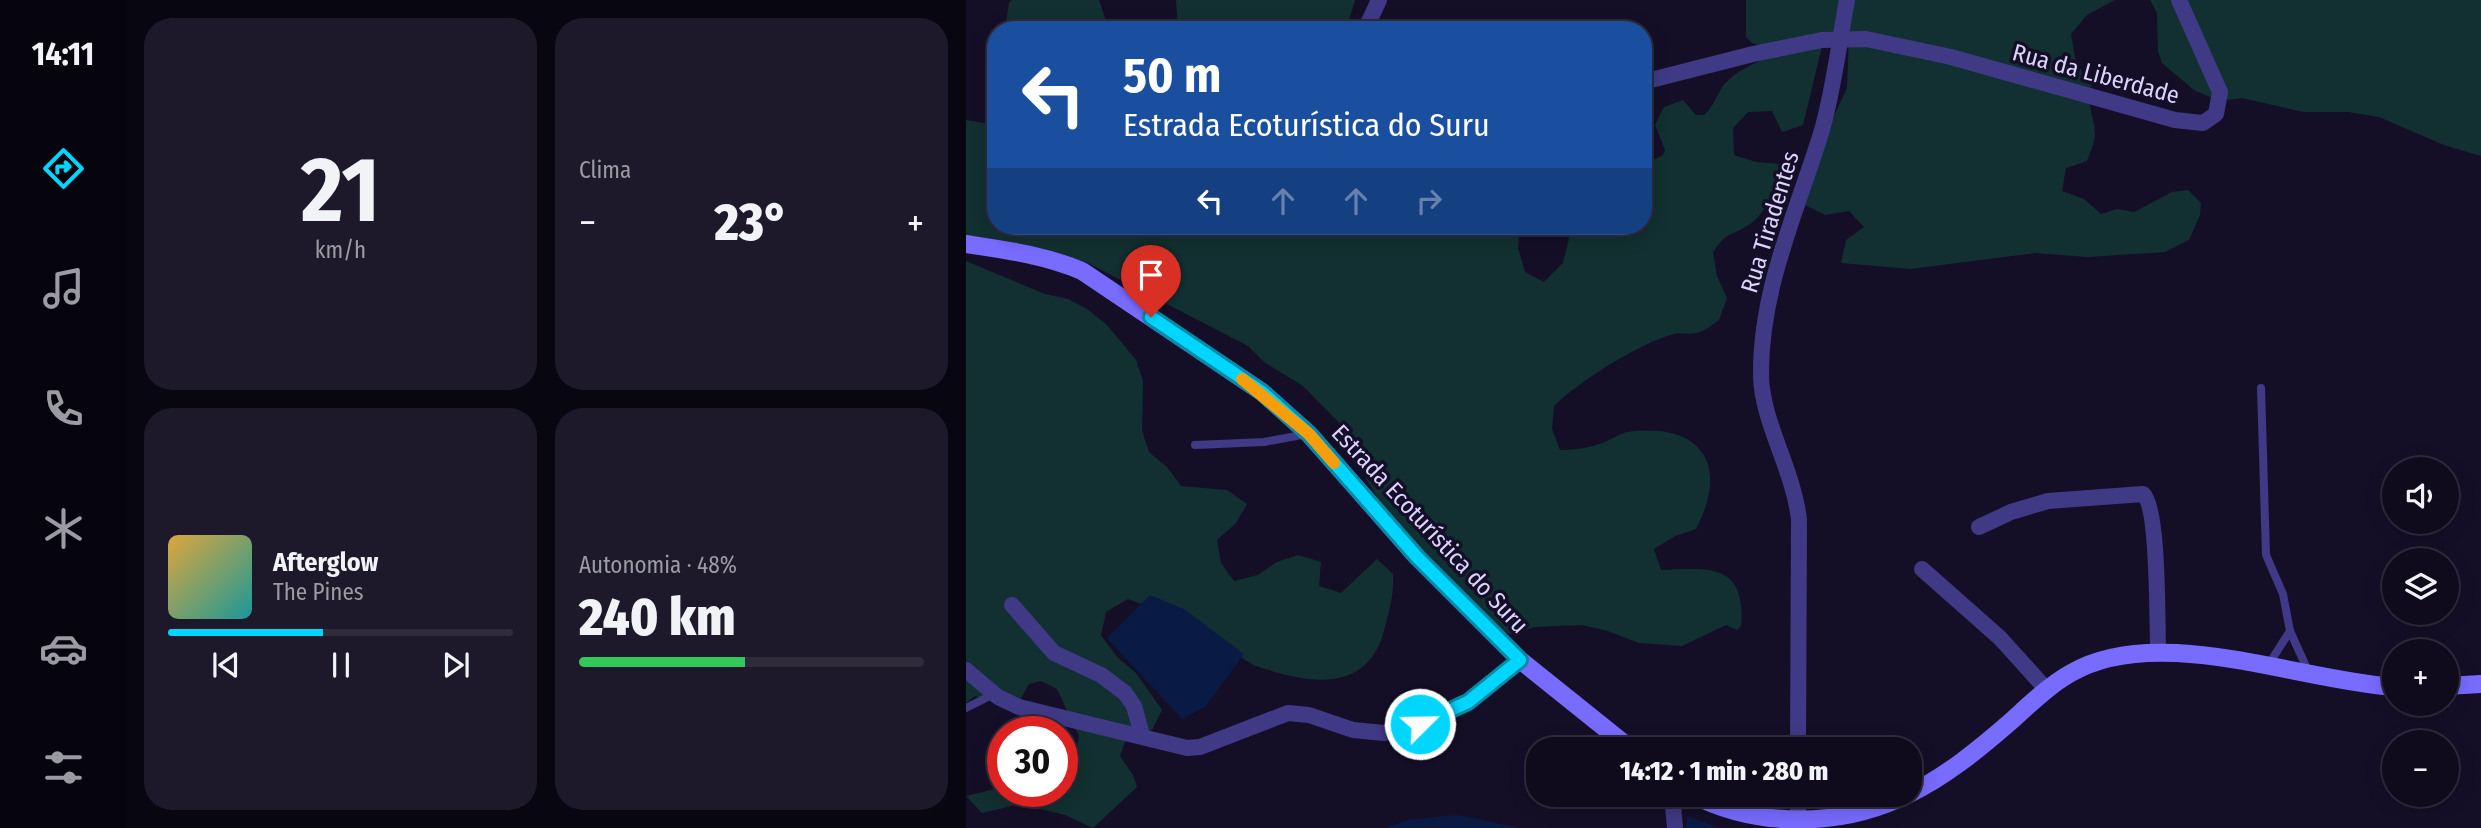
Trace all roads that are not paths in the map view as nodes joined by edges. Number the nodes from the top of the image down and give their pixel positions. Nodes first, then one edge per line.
1 (1379, 0) edge
2 (1847, 0) edge
3 (2179, 0) edge
4 (1369, 21) edge
5 (1840, 39) junction
6 (1652, 80) edge
7 (966, 244) edge
8 (2261, 388) dead end
9 (1309, 434) junction
10 (1195, 444) dead end
11 (1979, 527) dead end
12 (1922, 569) dead end
13 (1012, 605) dead end
14 (2290, 631) junction
15 (2158, 650) junction
16 (1520, 660) junction
17 (2267, 668) junction
18 (966, 670) edge
19 (2310, 676) junction
20 (2481, 684) edge
21 (2382, 685) edge
22 (2459, 685) edge
23 (2047, 690) junction
24 (994, 694) junction
25 (966, 708) edge
26 (1142, 735) junction
27 (1616, 737) edge
28 (1798, 737) edge
29 (1922, 785) edge
30 (1673, 807) edge
31 (1708, 807) edge
32 (1798, 807) edge
33 (1881, 807) edge
34 (1798, 827) edge
35 (1675, 828) edge

1 - 4 street
2 - 5 street, Rua Tiradentes
3 - 5 street, Rua da Liberdade
5 - 6 street, Rua da Liberdade
5 - 28 street, Rua Tiradentes
7 - 9 main road, Estrada Ecoturística do Suru
8 - 14 lane
9 - 10 lane
9 - 16 main road, Estrada Ecoturística do Suru
11 - 15 street
12 - 23 street
13 - 26 street
14 - 17 lane
14 - 19 lane
15 - 17 main road
15 - 23 main road
16 - 26 street
16 - 27 main road, Estrada Ecoturística do Suru
17 - 19 main road
18 - 24 street
19 - 21 main road
20 - 22 main road
23 - 29 main road
24 - 25 lane
24 - 26 street
30 - 35 street
31 - 34 main road
32 - 34 street
33 - 34 main road

